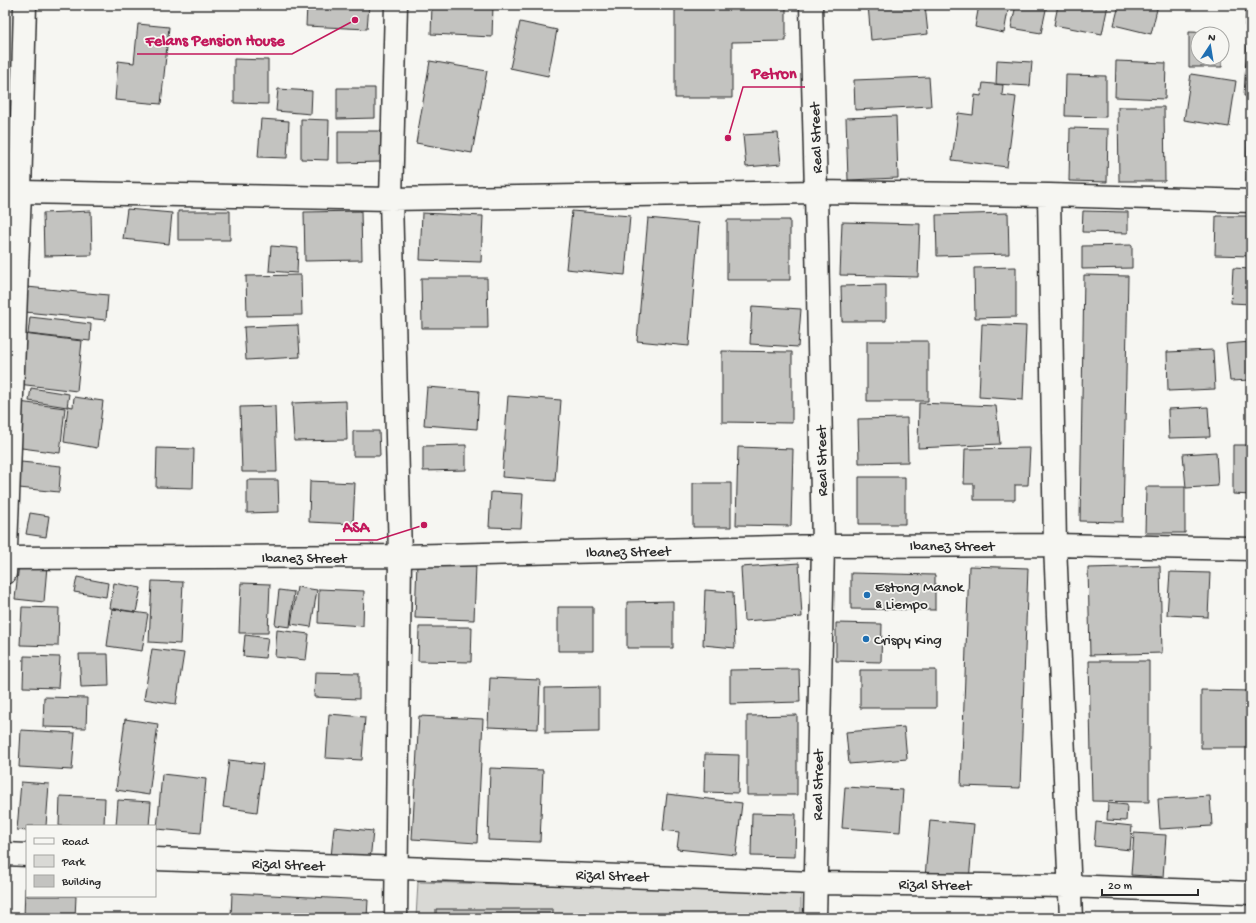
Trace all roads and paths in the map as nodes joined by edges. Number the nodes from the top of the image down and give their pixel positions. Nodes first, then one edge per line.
1 (25, 5) edge
2 (396, 5) edge
3 (811, 5) edge
4 (20, 192) junction
5 (816, 192) junction
6 (1050, 195) junction
7 (391, 199) junction
8 (1251, 201) edge
9 (1055, 544) junction
10 (823, 546) junction
11 (1251, 549) edge
12 (400, 556) junction
13 (5, 558) edge
14 (5, 573) edge
15 (5, 854) edge
16 (26, 855) edge
17 (156, 859) edge
18 (396, 867) junction
19 (815, 883) junction
20 (1068, 886) junction
21 (1251, 893) edge
22 (396, 918) edge
23 (815, 918) edge
24 (1070, 918) edge

1 - 4 street
2 - 7 street
3 - 5 street, Real Street
4 - 7 street
4 - 13 street
5 - 6 street
5 - 7 street
5 - 10 street, Real Street
6 - 8 street
6 - 9 street
7 - 12 street
9 - 10 street, Ibanez Street
9 - 11 street, Ibanez Street
9 - 20 street
10 - 12 street, Ibanez Street
10 - 19 street, Real Street
12 - 13 street, Ibanez Street
12 - 18 street
13 - 14 street
15 - 16 street
17 - 18 street, Rizal Street
18 - 19 street, Rizal Street
18 - 22 street
19 - 20 street, Rizal Street
19 - 23 street, Real Street
20 - 21 street, Rizal Street
20 - 24 street

